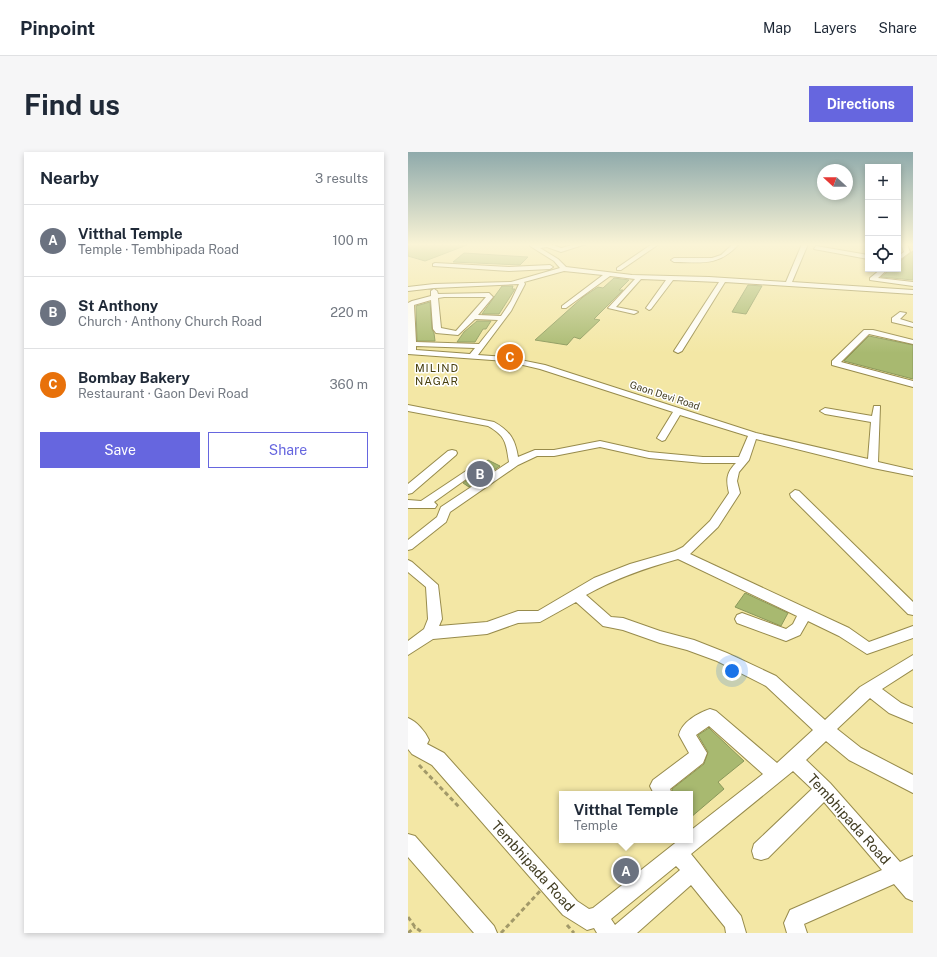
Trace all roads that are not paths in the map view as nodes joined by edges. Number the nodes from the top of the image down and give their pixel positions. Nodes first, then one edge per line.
1 (525, 280) edge
2 (601, 280) edge
3 (637, 280) edge
4 (669, 280) edge
5 (723, 280) edge
6 (730, 280) edge
7 (790, 280) edge
8 (884, 280) edge
9 (520, 282) junction
10 (789, 284) junction
11 (913, 284) edge
12 (480, 285) dead end
13 (435, 286) junction
14 (409, 288) edge
15 (913, 292) edge
16 (435, 296) junction
17 (564, 307) dead end
18 (649, 308) dead end
19 (634, 312) dead end
20 (902, 313) dead end
21 (473, 316) junction
22 (502, 318) junction
23 (913, 325) edge
24 (913, 342) edge
25 (480, 346) junction
26 (410, 349) edge
27 (678, 351) dead end
28 (472, 357) junction
29 (913, 384) edge
30 (408, 408) edge
31 (877, 408) dead end
32 (678, 411) junction
33 (825, 411) dead end
34 (876, 420) junction
35 (753, 435) junction
36 (662, 438) dead end
37 (452, 453) dead end
38 (744, 460) junction
39 (514, 463) junction
40 (873, 465) junction
41 (475, 468) dead end
42 (913, 473) edge
43 (408, 490) edge
44 (795, 494) dead end
45 (408, 504) edge
46 (423, 505) junction
47 (445, 510) junction
48 (408, 546) edge
49 (678, 554) junction
50 (408, 565) edge
51 (577, 595) junction
52 (913, 610) edge
53 (804, 614) junction
54 (742, 618) dead end
55 (913, 632) edge
56 (430, 633) junction
57 (408, 649) edge
58 (913, 661) edge
59 (870, 689) junction
60 (913, 716) edge
61 (408, 726) edge
62 (826, 730) junction
63 (408, 736) edge
64 (438, 759) junction
65 (794, 760) junction
66 (776, 774) junction
67 (913, 784) edge
68 (824, 789) junction
69 (661, 791) edge
70 (693, 835) edge
71 (408, 843) edge
72 (686, 843) edge
73 (761, 851) dead end
74 (678, 853) junction
75 (913, 856) edge
76 (902, 869) edge
77 (693, 871) junction
78 (913, 891) edge
79 (604, 925) edge
80 (487, 933) edge
81 (622, 933) edge
82 (736, 933) edge
83 (797, 933) edge

1 - 9 street
2 - 17 street
3 - 19 street
4 - 18 street
5 - 27 street
6 - 10 street
7 - 10 street
8 - 11 street
9 - 13 street
9 - 22 street
10 - 15 street
12 - 13 street
13 - 14 street
13 - 16 street
16 - 21 street
16 - 21 street
16 - 26 street
20 - 23 street
21 - 22 street
22 - 25 street
24 - 29 street
25 - 26 street
25 - 28 street
26 - 28 street, Gaon Devi Road
28 - 32 street, Gaon Devi Road
30 - 39 street
31 - 34 street
32 - 35 street, Gaon Devi Road
32 - 36 street
33 - 34 street
34 - 40 street
35 - 38 street
35 - 40 street, Gaon Devi Road
37 - 43 street
38 - 39 street
38 - 49 street
39 - 47 street
40 - 42 street, Gaon Devi Road
41 - 46 street
44 - 52 street
45 - 46 street
46 - 47 street
47 - 48 street
49 - 51 street
49 - 53 street
50 - 56 street
51 - 56 street
51 - 62 street
53 - 54 street
53 - 55 street
56 - 57 street
58 - 59 street
59 - 60 street
59 - 62 street
61 - 64 street
62 - 65 street
62 - 67 street
63 - 64 street, Tembhipada Road
64 - 79 street, Tembhipada Road
65 - 66 street, Tembhipada Road
65 - 68 street, Tembhipada Road
66 - 69 street
66 - 70 street, Tembhipada Road
68 - 73 street
68 - 76 street, Tembhipada Road
71 - 80 street
72 - 74 street, Tembhipada Road
74 - 77 street
74 - 79 street, Tembhipada Road
75 - 76 street
76 - 78 street, Tembhipada Road
76 - 83 street
77 - 81 street
77 - 82 street

